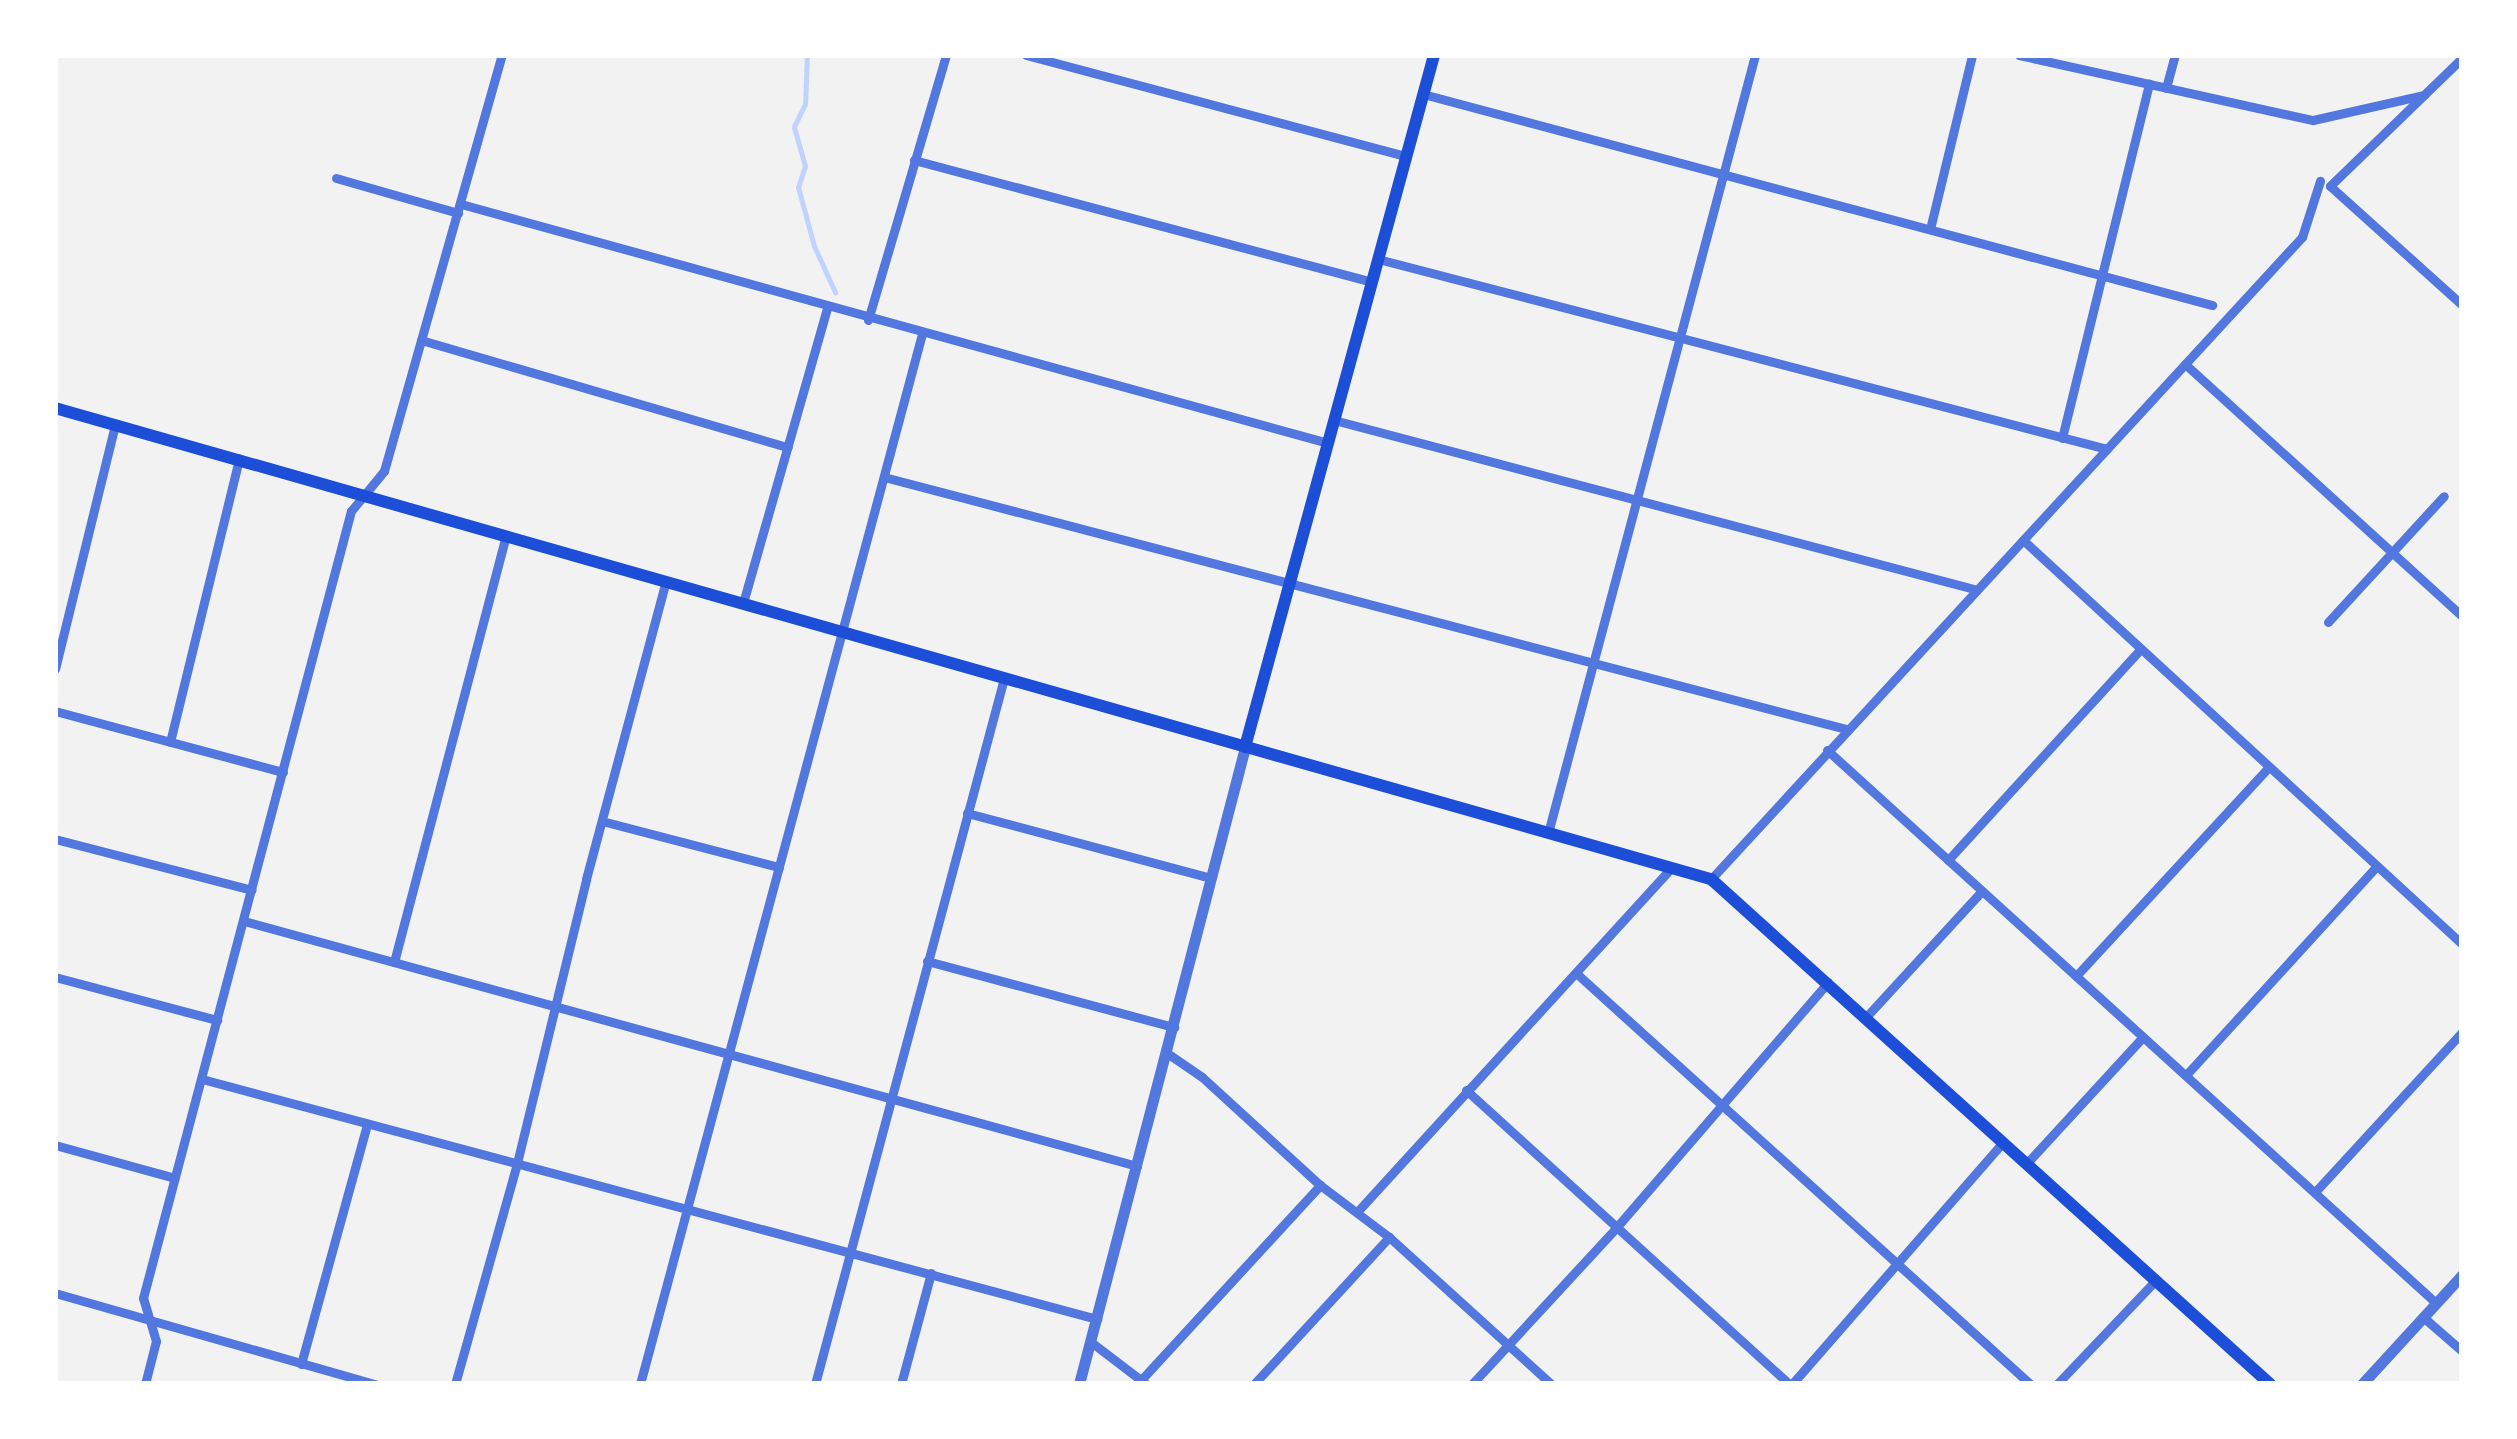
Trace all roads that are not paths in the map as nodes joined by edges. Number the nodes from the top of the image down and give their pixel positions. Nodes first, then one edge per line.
1 (502, 55) edge
2 (946, 55) edge
3 (1026, 55) edge
4 (1434, 55) edge
5 (1756, 55) edge
6 (1972, 55) edge
7 (2019, 55) edge
8 (2175, 55) edge
9 (2462, 58) edge
10 (2454, 66) junction
11 (2462, 74) edge
12 (2150, 84) junction
13 (2166, 88) junction
14 (1423, 94) junction
15 (2424, 95) junction
16 (1406, 156) junction
17 (914, 160) junction
18 (1724, 174) junction
19 (336, 178) dead end
20 (2320, 181) dead end
21 (460, 209) junction
22 (1930, 229) junction
23 (1378, 259) junction
24 (2102, 275) junction
25 (1372, 282) junction
26 (2212, 305) dead end
27 (2462, 305) edge
28 (827, 308) junction
29 (868, 320) junction
30 (922, 334) junction
31 (1680, 339) junction
32 (421, 340) junction
33 (2185, 364) junction
34 (55, 408) edge
35 (1334, 420) junction
36 (115, 425) junction
37 (2062, 438) junction
38 (1328, 443) junction
39 (788, 447) junction
40 (2107, 449) junction
41 (239, 458) junction
42 (884, 477) junction
43 (366, 494) junction
44 (2444, 496) dead end
45 (1636, 500) junction
46 (506, 535) junction
47 (2023, 540) junction
48 (2392, 552) junction
49 (666, 581) junction
50 (1289, 583) junction
51 (1974, 589) junction
52 (744, 603) junction
53 (2462, 616) edge
54 (2328, 622) dead end
55 (842, 632) junction
56 (2141, 650) junction
57 (1593, 663) junction
58 (55, 669) edge
59 (1004, 678) junction
60 (55, 711) edge
61 (1846, 729) junction
62 (170, 742) junction
63 (1245, 747) junction
64 (1827, 750) junction
65 (2268, 766) junction
66 (283, 772) junction
67 (968, 813) junction
68 (602, 821) junction
69 (1548, 833) junction
70 (55, 839) edge
71 (1948, 860) junction
72 (2377, 866) junction
73 (779, 867) junction
74 (1671, 868) junction
75 (1212, 878) junction
76 (1710, 879) junction
77 (252, 890) junction
78 (1982, 890) junction
79 (244, 921) junction
80 (2462, 944) edge
81 (927, 960) junction
82 (394, 962) junction
83 (1576, 972) junction
84 (2076, 976) junction
85 (55, 977) edge
86 (1828, 982) junction
87 (556, 1005) junction
88 (1866, 1017) junction
89 (218, 1020) junction
90 (1174, 1027) junction
91 (2462, 1032) edge
92 (2143, 1037) junction
93 (1167, 1053) junction
94 (728, 1054) junction
95 (2186, 1075) junction
96 (202, 1079) junction
97 (1466, 1090) junction
98 (891, 1098) junction
99 (1720, 1105) junction
100 (367, 1124) junction
101 (2003, 1142) junction
102 (55, 1145) edge
103 (517, 1163) junction
104 (2027, 1163) junction
105 (1137, 1166) junction
106 (175, 1178) junction
107 (1320, 1185) junction
108 (2314, 1192) junction
109 (687, 1208) junction
110 (1357, 1212) junction
111 (1615, 1229) junction
112 (1390, 1236) junction
113 (850, 1252) junction
114 (1896, 1263) junction
115 (931, 1274) junction
116 (2462, 1275) edge
117 (2156, 1280) junction
118 (55, 1293) edge
119 (2436, 1303) junction
120 (2424, 1317) junction
121 (150, 1319) junction
122 (1097, 1319) junction
123 (1091, 1342) junction
124 (1508, 1345) junction
125 (2462, 1352) edge
126 (300, 1364) junction
127 (1144, 1382) edge
128 (145, 1384) edge
129 (375, 1384) edge
130 (454, 1384) edge
131 (640, 1384) edge
132 (815, 1384) edge
133 (901, 1384) edge
134 (1080, 1384) edge
135 (1254, 1384) edge
136 (1472, 1384) edge
137 (1551, 1384) edge
138 (1791, 1384) edge
139 (2030, 1384) edge
140 (2057, 1384) edge
141 (2270, 1384) edge
142 (2362, 1384) edge

1 - 21 street
2 - 17 street
3 - 16 street
4 - 14 main road
5 - 18 street
6 - 22 street
7 - 12 street
8 - 13 street
9 - 10 street
10 - 11 street
10 - 15 street
12 - 13 street
12 - 24 street
13 - 15 street
14 - 16 main road
14 - 18 street
15 - 27 street
16 - 23 main road
17 - 25 street
17 - 29 street
18 - 22 street
18 - 31 street
19 - 21 street
20 - 33 street
21 - 28 street
21 - 32 street
22 - 24 street
23 - 25 main road
23 - 31 street
24 - 26 street
24 - 37 street
25 - 35 main road
28 - 29 street
28 - 39 street
29 - 30 street
30 - 38 street
30 - 42 street
31 - 37 street
31 - 45 street
32 - 39 street
32 - 43 street
33 - 40 street
33 - 48 street
34 - 36 main road
35 - 38 main road
35 - 45 street
36 - 41 main road
36 - 58 street
37 - 40 street
38 - 50 main road
39 - 52 street
40 - 47 street
41 - 43 main road
41 - 62 street
42 - 50 street
42 - 55 street
43 - 46 main road
43 - 66 street
44 - 48 street
45 - 51 street
45 - 57 street
46 - 49 main road
46 - 82 street
47 - 51 street
47 - 56 street
48 - 53 street
48 - 54 street
49 - 52 main road
49 - 68 street
50 - 57 street
50 - 63 main road
51 - 61 street
52 - 55 main road
55 - 59 main road
55 - 73 street
56 - 65 street
56 - 71 street
57 - 61 street
57 - 69 street
59 - 63 main road
59 - 67 street
60 - 62 street
61 - 64 street
62 - 66 street
63 - 69 main road
63 - 75 street
64 - 71 street
64 - 76 street
65 - 72 street
65 - 84 street
66 - 77 street
67 - 75 street
67 - 81 street
68 - 73 street
68 - 87 street
69 - 74 main road
70 - 77 street
71 - 78 street
72 - 80 street
72 - 95 street
73 - 94 street
74 - 76 main road
74 - 83 street
75 - 90 street
76 - 86 main road
77 - 79 street
78 - 84 street
78 - 88 street
79 - 82 street
79 - 89 street
81 - 90 street
81 - 98 street
82 - 87 street
83 - 97 street
83 - 99 street
84 - 92 street
85 - 89 street
86 - 88 main road
86 - 99 street
87 - 94 street
87 - 103 street
88 - 101 main road
89 - 96 street
90 - 93 street
91 - 108 street
92 - 95 street
92 - 104 street
93 - 105 street
93 - 107 street
94 - 98 street
94 - 109 street
95 - 108 street
96 - 100 street
96 - 106 street
97 - 110 street
97 - 111 street
98 - 105 street
98 - 113 street
99 - 111 street
99 - 114 street
100 - 103 street
100 - 126 street
101 - 104 main road
101 - 114 street
102 - 106 street
103 - 109 street
103 - 130 street
104 - 117 main road
105 - 122 street
106 - 121 street
107 - 110 street
107 - 127 street
108 - 119 street
109 - 113 street
109 - 131 street
110 - 112 street
111 - 124 street
111 - 138 street
112 - 124 street
112 - 135 street
113 - 115 street
113 - 132 street
114 - 138 street
114 - 139 street
115 - 122 street
115 - 133 street
116 - 119 street
117 - 140 street
117 - 141 main road
118 - 121 street
119 - 120 street
120 - 125 street
120 - 142 street
121 - 126 street
121 - 128 street
122 - 123 street
123 - 127 street
123 - 134 street
124 - 136 street
124 - 137 street
126 - 129 street

